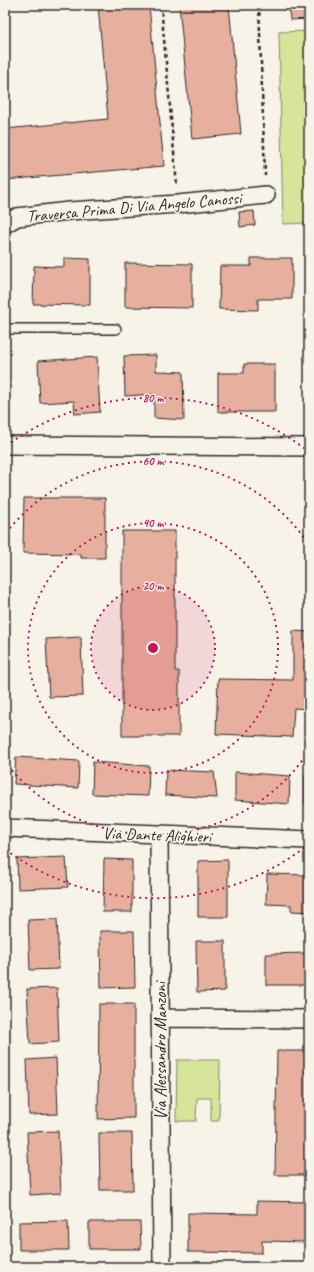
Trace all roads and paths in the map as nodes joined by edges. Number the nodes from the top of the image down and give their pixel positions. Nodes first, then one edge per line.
1 (161, 5) edge
2 (259, 5) edge
3 (266, 195) joint
4 (178, 204) junction
5 (5, 224) edge
6 (116, 329) dead end
7 (5, 330) edge
8 (5, 445) edge
9 (309, 447) edge
10 (5, 828) edge
11 (159, 835) junction
12 (309, 840) edge
13 (160, 1018) junction
14 (309, 1019) edge
15 (162, 1267) edge

1 - 4 path
2 - 3 path
3 - 4 street, Traversa Prima Di Via Angelo Canossi
4 - 5 street, Traversa Prima Di Via Angelo Canossi
6 - 7 lane
8 - 9 street
10 - 11 street, Via Dante Alighieri
11 - 12 street, Via Dante Alighieri
11 - 13 street, Via Alessandro Manzoni
13 - 14 street
13 - 15 street, Via Alessandro Manzoni

